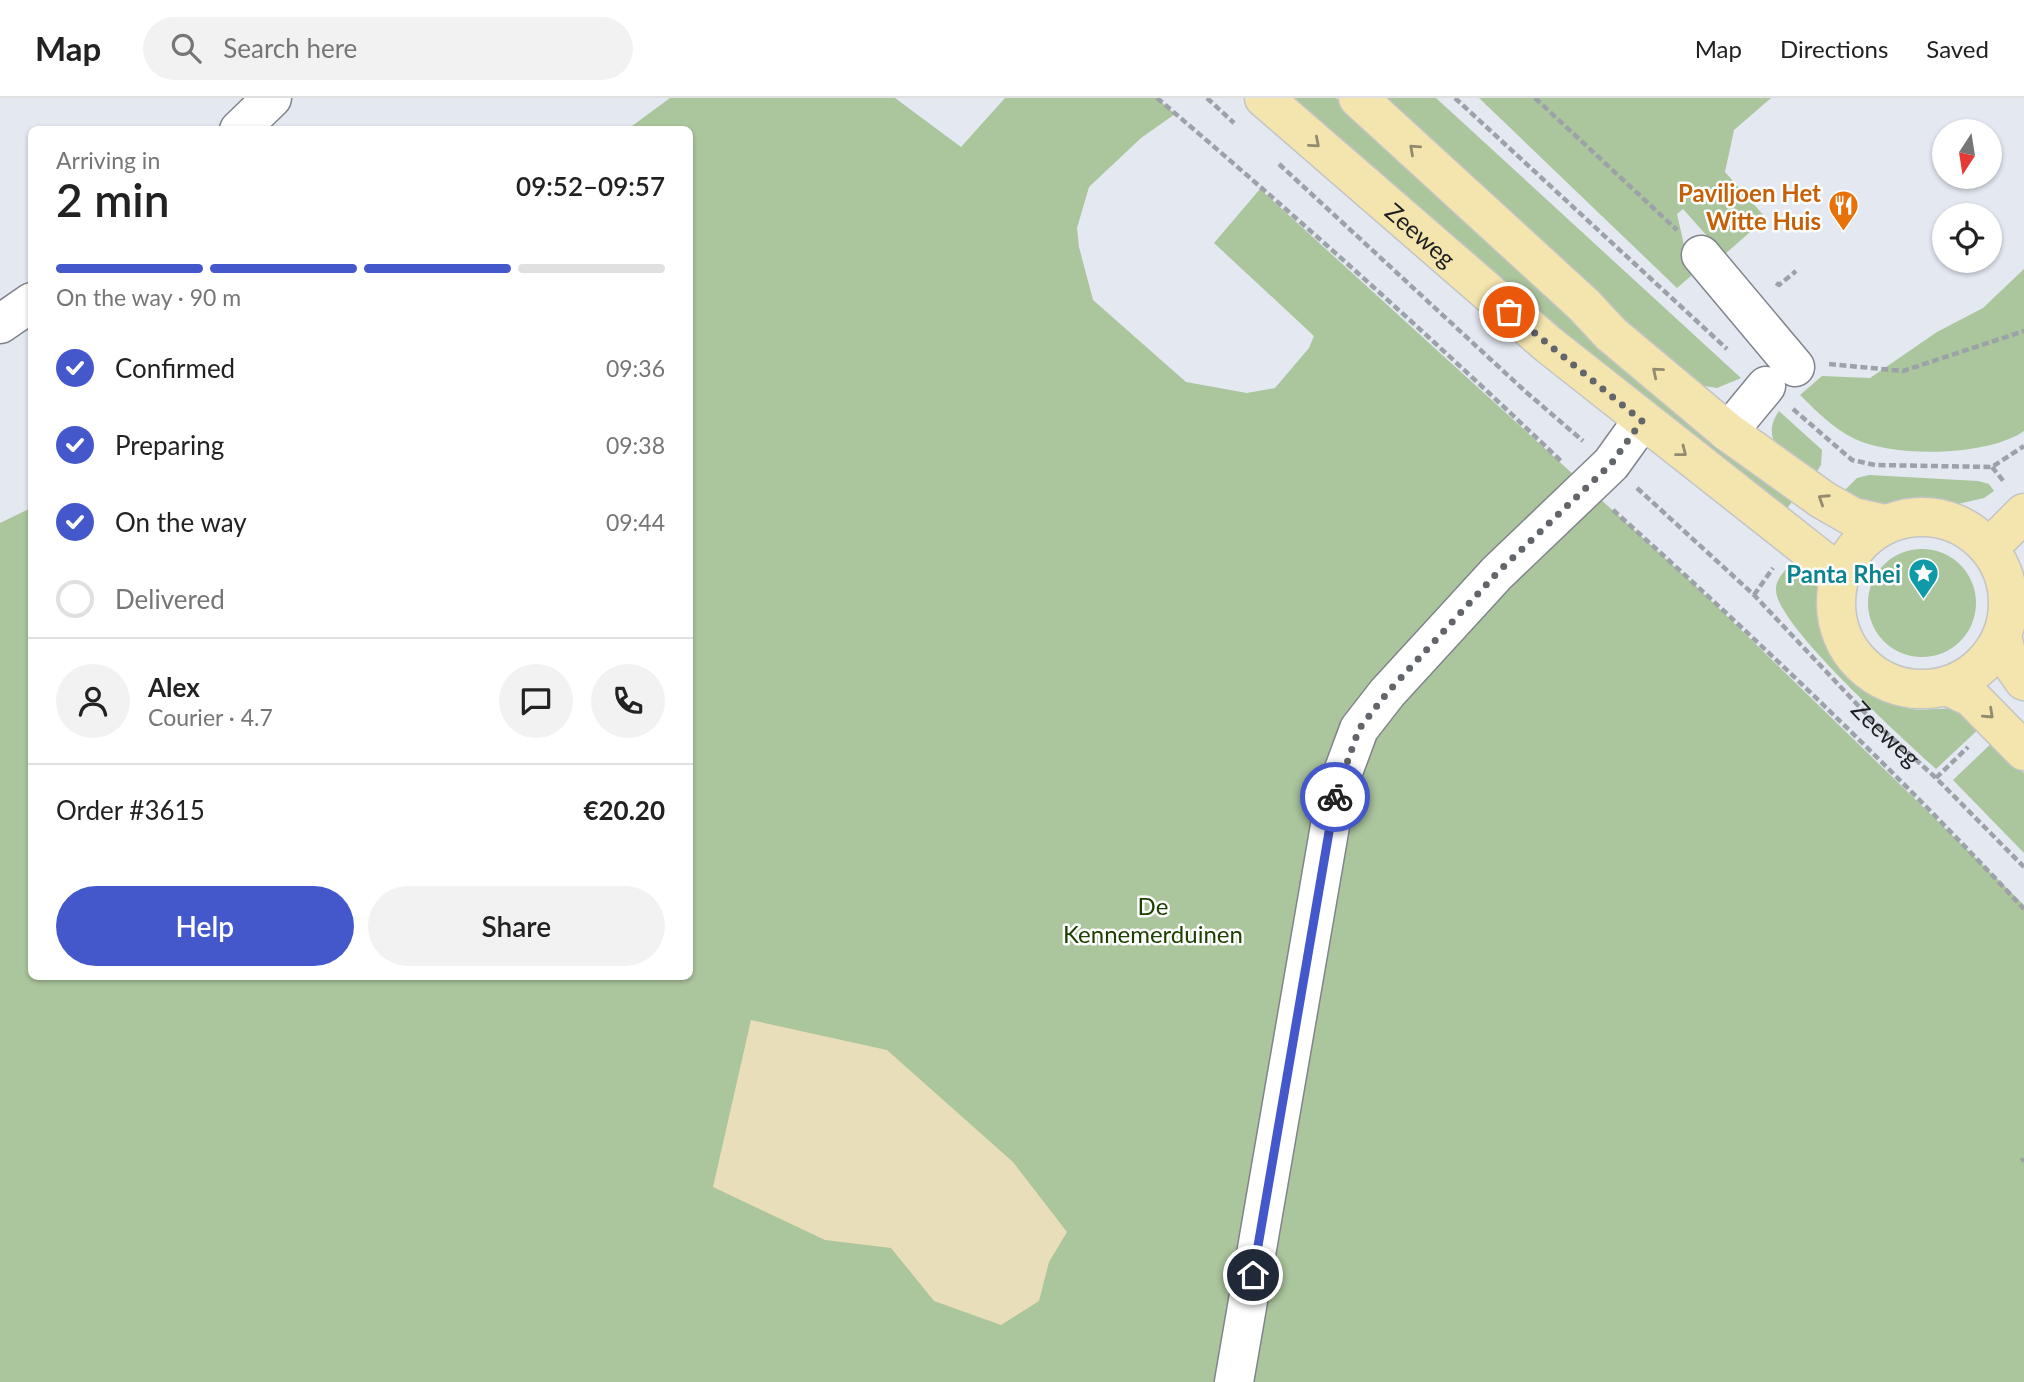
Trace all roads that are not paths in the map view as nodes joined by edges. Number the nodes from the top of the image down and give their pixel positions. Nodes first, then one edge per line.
1 (272, 98) edge
2 (1264, 98) edge
3 (1358, 98) edge
4 (243, 126) edge
5 (1690, 249) road end
6 (28, 305) edge
7 (0, 324) edge
8 (1642, 421) junction
9 (1728, 432) junction
10 (2024, 513) edge
11 (1885, 524) junction
12 (1989, 548) junction
13 (1838, 582) junction
14 (2002, 636) junction
15 (2024, 681) edge
16 (1947, 686) junction
17 (2024, 751) edge
18 (1234, 1382) edge

1 - 4 street
2 -> 8 main road, Zeeweg
9 -> 3 main road
5 - 9 street
6 - 7 street
8 -> 13 main road, Zeeweg
8 - 18 street
11 -> 9 main road
10 - 12 main road
11 - 12 main road
11 - 13 main road
12 - 14 main road
13 - 16 main road
14 - 15 main road
14 - 16 main road
16 -> 17 main road

